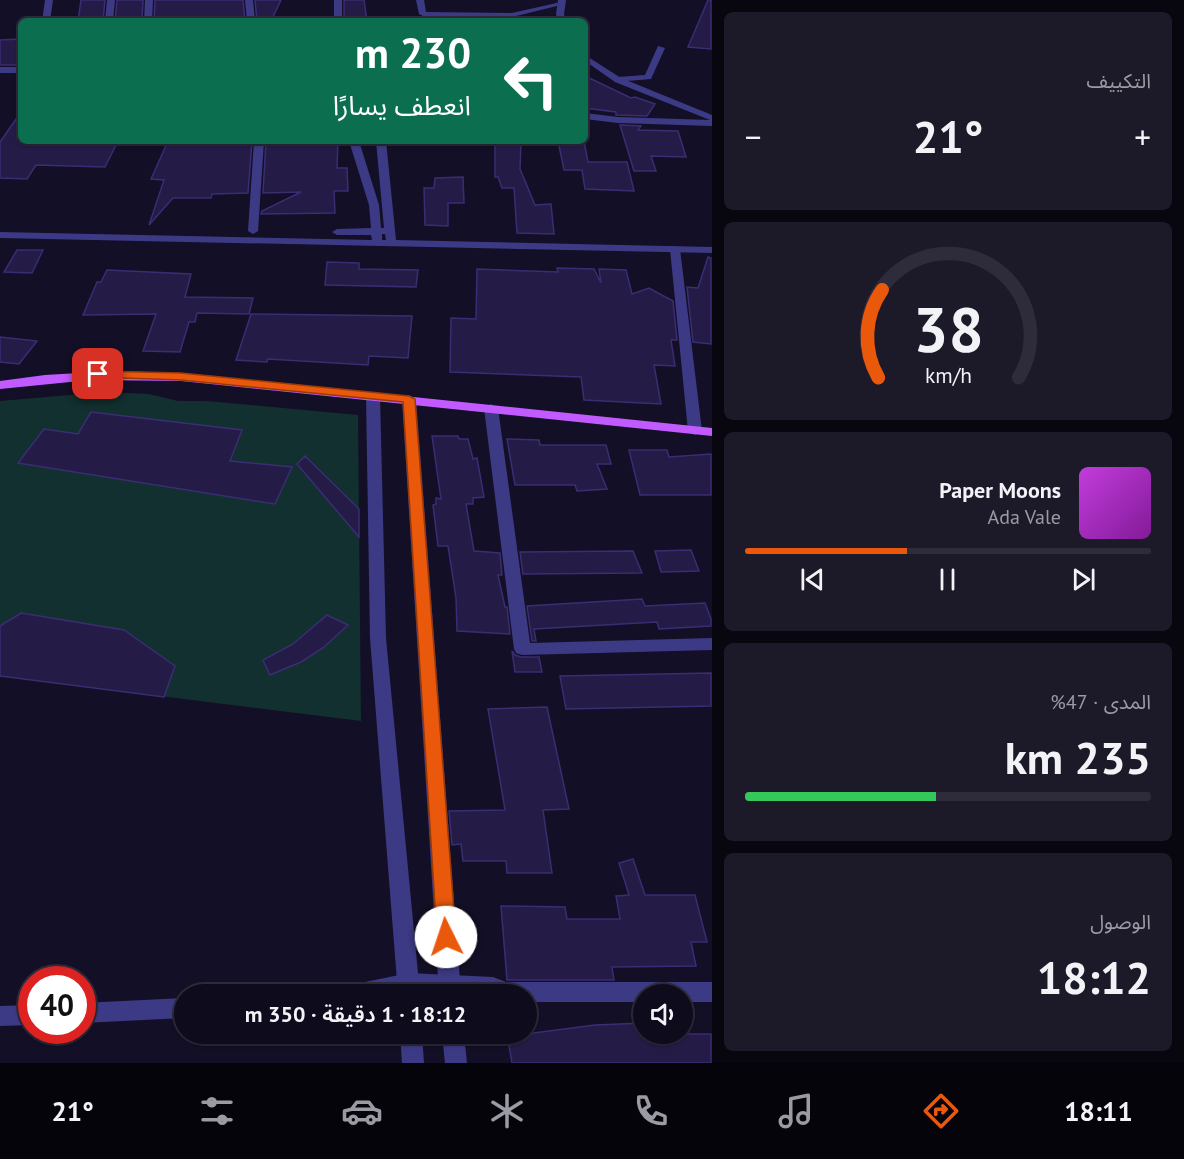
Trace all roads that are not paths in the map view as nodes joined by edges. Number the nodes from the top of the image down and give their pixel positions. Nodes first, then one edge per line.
1 (49, 0) edge
2 (111, 0) edge
3 (149, 0) edge
4 (249, 0) edge
5 (338, 0) edge
6 (420, 0) edge
7 (529, 0) edge
8 (562, 2) edge
9 (546, 8) junction
10 (561, 17) edge
11 (46, 18) edge
12 (109, 18) edge
13 (148, 18) edge
14 (251, 18) edge
15 (338, 18) edge
16 (661, 48) dead end
17 (588, 59) edge
18 (0, 70) edge
19 (18, 70) edge
20 (618, 80) junction
21 (683, 106) junction
22 (588, 116) edge
23 (711, 116) edge
24 (678, 122) junction
25 (711, 123) edge
26 (259, 144) edge
27 (355, 144) edge
28 (381, 144) edge
29 (0, 226) edge
30 (253, 231) junction
31 (0, 235) edge
32 (377, 237) junction
33 (391, 237) junction
34 (675, 249) junction
35 (711, 250) edge
36 (0, 385) edge
37 (373, 396) junction
38 (409, 399) junction
39 (491, 408) junction
40 (695, 431) junction
41 (711, 432) edge
42 (711, 644) edge
43 (409, 984) edge
44 (450, 984) edge
45 (711, 992) edge
46 (537, 993) edge
47 (174, 1008) edge
48 (96, 1011) edge
49 (18, 1015) edge
50 (0, 1016) edge
51 (412, 1044) edge
52 (454, 1044) edge
53 (413, 1063) edge
54 (456, 1063) edge

1 - 11 street
2 - 12 street
3 - 13 street
4 - 14 street
5 - 15 street
6 - 9 street
7 - 9 street
8 - 9 street
8 - 10 street
9 - 10 street
16 - 20 street
17 - 20 street
18 - 19 street
20 - 21 street
21 - 23 street
21 - 24 street
22 - 24 street
24 - 25 street
26 - 30 street
27 - 32 street
28 - 33 street
29 - 30 street
30 - 32 street
31 - 32 street
32 - 33 street
33 - 34 street
34 - 35 street
34 - 40 street
36 - 37 main road
37 - 38 main road
37 - 43 street
38 - 39 main road
38 - 44 street
39 - 40 main road
39 - 42 street
40 - 41 main road
45 - 46 street
47 - 48 street
49 - 50 street
51 - 53 street
52 - 54 street

